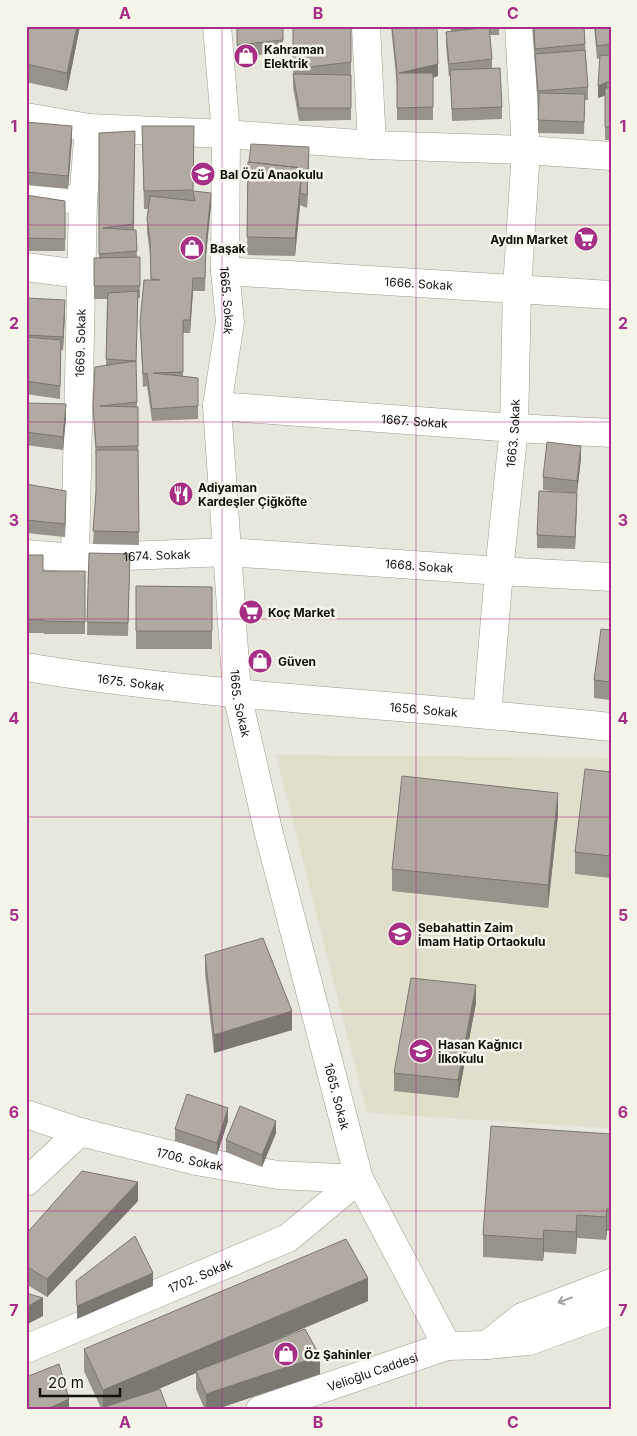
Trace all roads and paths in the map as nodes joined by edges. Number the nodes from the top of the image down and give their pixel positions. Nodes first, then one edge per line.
1 (218, 26) edge
2 (366, 26) edge
3 (519, 26) edge
4 (26, 117) edge
5 (89, 128) junction
6 (226, 134) junction
7 (372, 144) junction
8 (526, 150) junction
9 (611, 156) edge
10 (26, 193) edge
11 (83, 201) junction
12 (26, 266) edge
13 (225, 271) junction
14 (81, 274) junction
15 (517, 288) junction
16 (611, 295) edge
17 (217, 406) junction
18 (514, 428) junction
19 (611, 433) edge
20 (228, 552) junction
21 (26, 554) edge
22 (75, 558) junction
23 (499, 571) junction
24 (611, 577) edge
25 (26, 667) edge
26 (237, 694) junction
27 (487, 714) junction
28 (611, 727) edge
29 (26, 1114) edge
30 (80, 1132) junction
31 (359, 1179) junction
32 (26, 1182) edge
33 (611, 1283) edge
34 (611, 1311) edge
35 (487, 1345) junction
36 (447, 1346) junction
37 (26, 1349) edge
38 (260, 1410) edge

1 - 6 street, 1665. Sokak
2 - 7 street
3 - 8 street, 1663. Sokak
4 - 5 street
5 - 6 street
5 - 11 street, 1669. Sokak
6 - 7 street
6 - 13 street, 1665. Sokak
7 - 8 street
8 - 9 street
8 - 15 street, 1663. Sokak
10 - 11 street
11 - 14 street, 1669. Sokak
12 - 14 street
13 - 15 street, 1666. Sokak
13 - 17 street, 1665. Sokak
14 - 22 street, 1669. Sokak
15 - 16 street, 1666. Sokak
15 - 18 street, 1663. Sokak
17 - 18 street, 1667. Sokak
17 - 20 street, 1665. Sokak
18 - 19 street, 1667. Sokak
18 - 23 street, 1663. Sokak
20 - 22 street, 1674. Sokak
20 - 23 street, 1668. Sokak
20 - 26 street, 1665. Sokak
21 - 22 street, 1674. Sokak
23 - 24 street, 1668. Sokak
23 - 27 street, 1663. Sokak
25 - 26 street, 1675. Sokak
26 - 27 street, 1656. Sokak
26 - 31 street, 1665. Sokak
27 - 28 street, 1656. Sokak
29 - 30 street, 1706. Sokak
30 - 31 street, 1706. Sokak
30 - 32 street
31 - 36 street, 1665. Sokak
31 - 37 street, 1702. Sokak
33 -> 35 street
34 - 35 street, Velioğlu Caddesi
35 - 36 street, Velioğlu Caddesi
36 - 38 street, Velioğlu Caddesi

